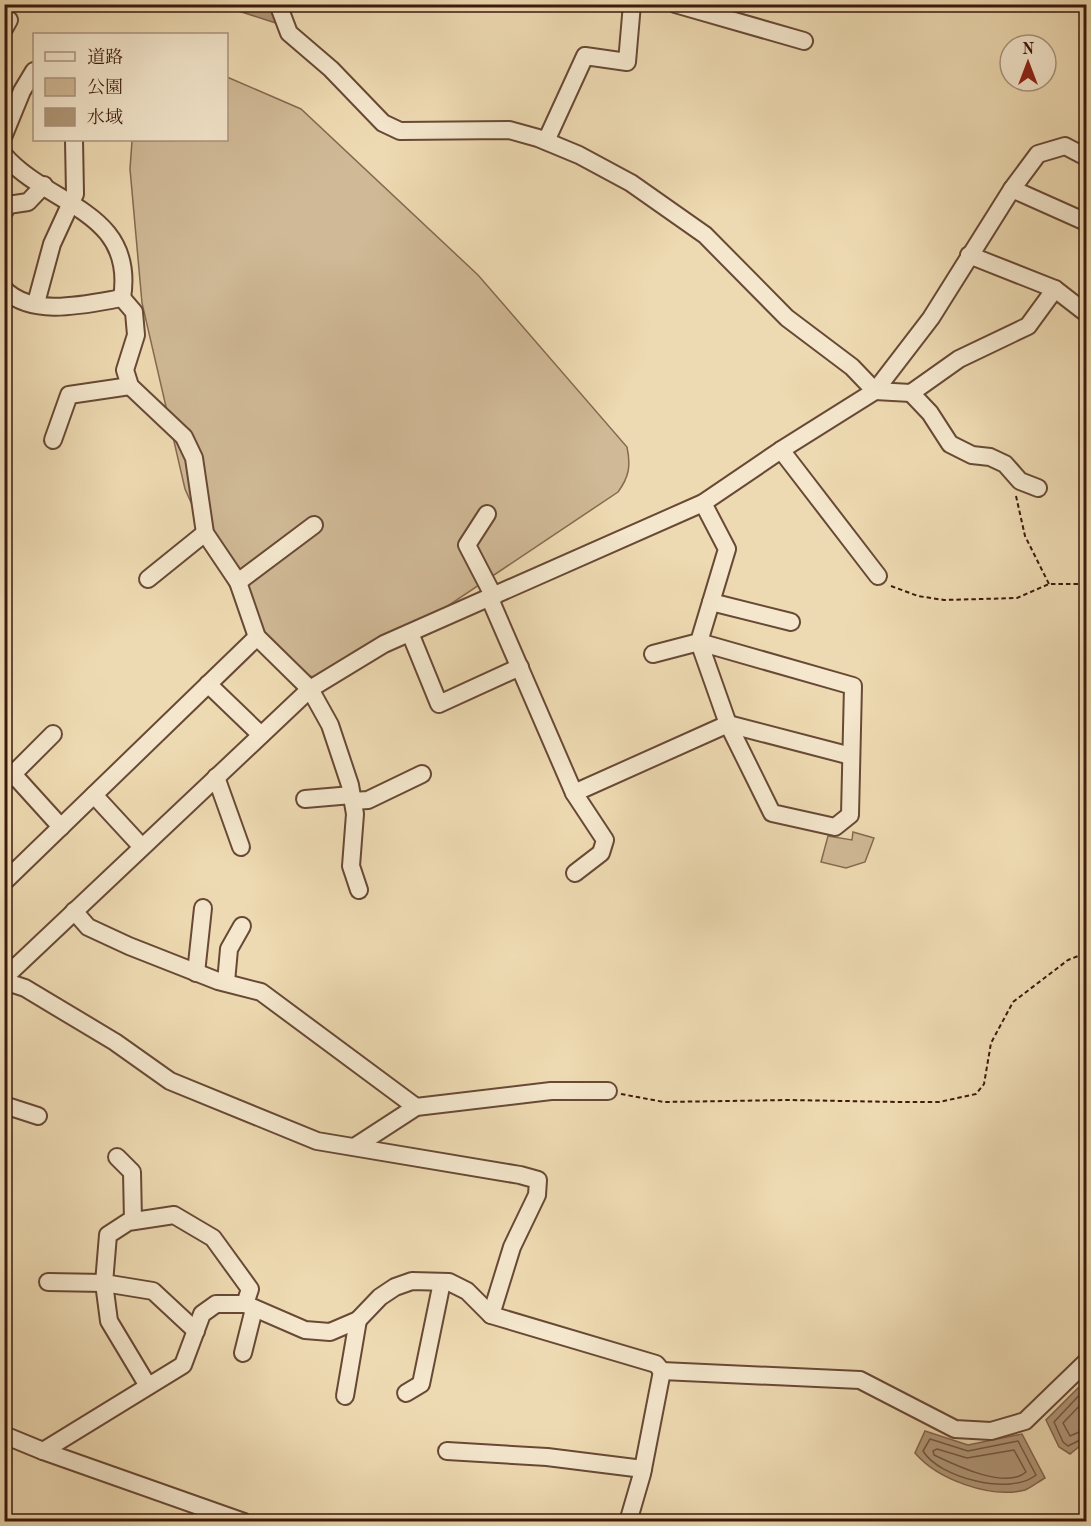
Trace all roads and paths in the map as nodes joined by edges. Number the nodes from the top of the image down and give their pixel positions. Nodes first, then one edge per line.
1 (278, 4) edge
2 (632, 4) edge
3 (675, 4) edge
4 (804, 41) dead end
5 (33, 73) edge
6 (4, 135) edge
7 (74, 141) edge
8 (546, 141) junction
9 (4, 155) edge
10 (1086, 157) edge
11 (44, 185) junction
12 (1011, 189) junction
13 (71, 204) junction
14 (4, 212) edge
15 (1086, 222) edge
16 (969, 255) junction
17 (4, 289) edge
18 (1055, 289) junction
19 (122, 298) junction
20 (36, 303) junction
21 (1086, 313) edge
22 (130, 386) junction
23 (875, 391) junction
24 (911, 393) junction
25 (53, 440) dead end
26 (781, 450) junction
27 (1020, 481) junction
28 (1038, 488) dead end
29 (703, 503) junction
30 (487, 514) dead end
31 (314, 525) dead end
32 (205, 533) junction
33 (878, 576) joint
34 (148, 579) dead end
35 (238, 582) junction
36 (1049, 584) junction
37 (1086, 584) edge
38 (492, 598) junction
39 (711, 602) junction
40 (791, 622) dead end
41 (410, 633) junction
42 (257, 637) junction
43 (699, 642) junction
44 (653, 654) dead end
45 (520, 667) junction
46 (208, 684) junction
47 (310, 689) junction
48 (728, 724) junction
49 (53, 734) dead end
50 (261, 735) junction
51 (851, 756) junction
52 (422, 774) dead end
53 (216, 777) junction
54 (9, 778) edge
55 (574, 793) junction
56 (94, 795) junction
57 (352, 798) junction
58 (305, 799) dead end
59 (61, 827) junction
60 (142, 847) junction
61 (241, 847) dead end
62 (575, 873) dead end
63 (4, 882) edge
64 (359, 890) dead end
65 (203, 908) dead end
66 (74, 911) junction
67 (242, 926) dead end
68 (1086, 953) edge
69 (196, 973) junction
70 (4, 979) edge
71 (226, 982) junction
72 (608, 1091) joint
73 (4, 1105) edge
74 (416, 1107) junction
75 (38, 1116) dead end
76 (356, 1146) junction
77 (117, 1157) dead end
78 (133, 1221) junction
79 (48, 1282) dead end
80 (441, 1282) junction
81 (104, 1283) junction
82 (250, 1306) junction
83 (491, 1315) junction
84 (357, 1320) junction
85 (196, 1331) junction
86 (243, 1353) dead end
87 (1086, 1362) edge
88 (662, 1371) junction
89 (148, 1386) junction
90 (406, 1393) dead end
91 (345, 1396) dead end
92 (4, 1435) edge
93 (43, 1451) junction
94 (447, 1451) dead end
95 (643, 1469) junction
96 (244, 1521) edge
97 (628, 1521) edge

1 - 8 street
2 - 8 street
3 - 4 street
5 - 6 street
7 - 13 street
8 - 23 street
9 - 11 street
10 - 12 street
11 - 13 street
11 - 14 street
12 - 15 street
12 - 16 street
13 - 19 street
13 - 20 street
16 - 18 street
16 - 23 street
17 - 20 street
18 - 21 street
18 - 24 street
19 - 20 street
19 - 22 street
22 - 25 street
22 - 32 street
23 - 24 street
23 - 26 street
24 - 27 street
26 - 29 street
26 - 33 street
27 - 28 street
27 - 36 path
29 - 38 street
29 - 39 street
30 - 38 street
31 - 35 street
32 - 34 street
32 - 35 street
33 - 36 path
35 - 42 street
36 - 37 path
38 - 41 street
38 - 45 street
39 - 40 street
39 - 43 street
41 - 45 street
41 - 47 street
42 - 46 street
42 - 47 street
43 - 44 street
43 - 48 street
43 - 51 street
45 - 55 street
46 - 50 street
46 - 56 street
47 - 50 street
47 - 57 street
48 - 51 street
48 - 51 street
48 - 55 street
49 - 54 street
50 - 53 street
52 - 57 street
53 - 60 street
53 - 61 street
54 - 59 street
55 - 62 street
56 - 59 street
56 - 60 street
57 - 58 street
57 - 64 street
59 - 63 street
60 - 66 street
65 - 69 street
66 - 69 street
66 - 70 street
67 - 71 street
68 - 72 path
69 - 71 street
70 - 76 street
71 - 74 street
72 - 74 street
73 - 75 street
74 - 76 street
76 - 83 street
77 - 78 street
78 - 81 street
78 - 82 street
79 - 81 street
80 - 83 street
80 - 84 street
80 - 90 street
81 - 85 street
81 - 89 street
82 - 84 street
82 - 85 street
82 - 86 street
83 - 88 street
84 - 91 street
85 - 89 street
87 - 88 street
88 - 95 street
89 - 93 street
92 - 93 street
93 - 96 street
94 - 95 street
95 - 97 street

